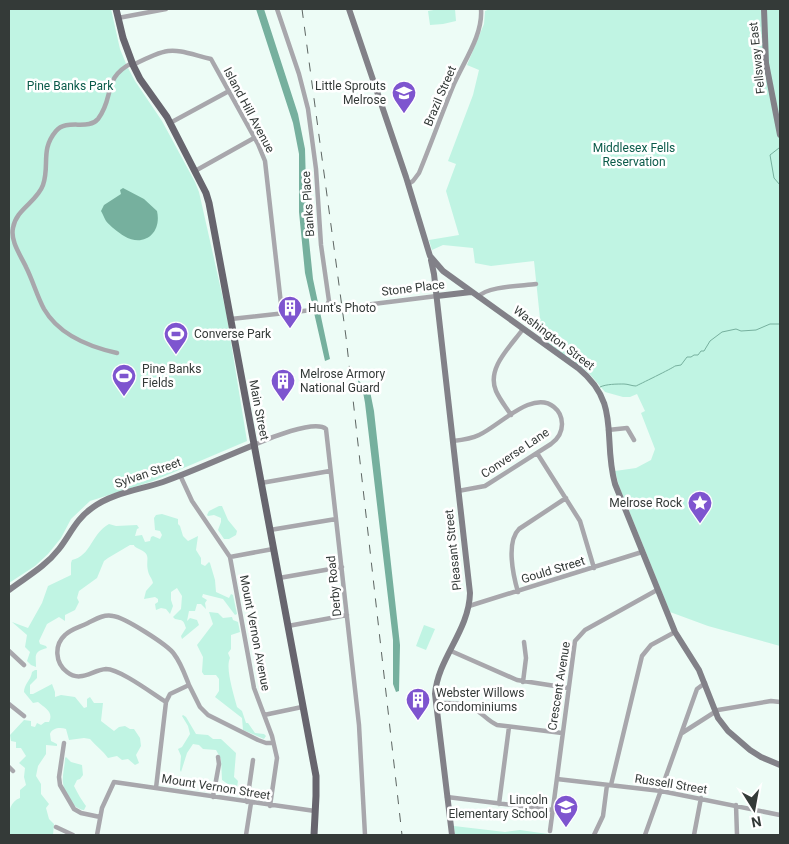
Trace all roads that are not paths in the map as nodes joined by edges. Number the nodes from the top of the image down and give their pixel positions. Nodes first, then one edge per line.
1 (116, 9) edge
2 (166, 9) edge
3 (278, 9) edge
4 (349, 9) edge
5 (764, 9) edge
6 (482, 10) edge
7 (118, 18) junction
8 (133, 64) junction
9 (229, 91) junction
10 (170, 123) junction
11 (780, 135) edge
12 (254, 138) junction
13 (195, 171) junction
14 (408, 184) junction
15 (430, 256) junction
16 (536, 284) dead end
17 (474, 295) junction
18 (437, 296) junction
19 (357, 306) dead end
20 (282, 313) junction
21 (231, 319) junction
22 (523, 329) junction
23 (117, 353) dead end
24 (511, 415) junction
25 (324, 427) joint
26 (608, 430) junction
27 (634, 440) dead end
28 (453, 441) junction
29 (254, 445) junction
30 (537, 453) junction
31 (330, 470) junction
32 (180, 475) junction
33 (261, 483) junction
34 (458, 491) junction
35 (566, 498) junction
36 (336, 518) junction
37 (270, 530) junction
38 (273, 549) junction
39 (642, 552) junction
40 (230, 557) junction
41 (342, 567) junction
42 (594, 568) junction
43 (279, 578) junction
44 (9, 590) edge
45 (657, 590) junction
46 (518, 592) junction
47 (469, 606) junction
48 (347, 615) junction
49 (288, 626) junction
50 (675, 632) junction
51 (524, 642) dead end
52 (9, 651) edge
53 (451, 651) junction
54 (24, 665) dead end
55 (523, 682) junction
56 (704, 683) junction
57 (189, 685) junction
58 (568, 688) junction
59 (166, 702) junction
60 (780, 702) edge
61 (9, 704) edge
62 (436, 704) junction
63 (302, 707) junction
64 (715, 712) junction
65 (264, 715) junction
66 (24, 716) dead end
67 (509, 727) junction
68 (562, 733) junction
69 (681, 734) junction
70 (64, 743) dead end
71 (273, 743) junction
72 (218, 757) dead end
73 (253, 760) dead end
74 (780, 765) edge
75 (9, 767) edge
76 (13, 771) dead end
77 (557, 779) junction
78 (609, 785) junction
79 (156, 788) junction
80 (661, 791) junction
81 (213, 797) junction
82 (447, 797) junction
83 (701, 798) junction
84 (249, 803) junction
85 (499, 804) junction
86 (270, 806) junction
87 (736, 806) junction
88 (553, 810) junction
89 (315, 811) junction
90 (780, 815) edge
91 (100, 817) junction
92 (56, 827) dead end
93 (550, 831) dead end
94 (73, 835) edge
95 (97, 835) edge
96 (246, 835) edge
97 (314, 835) edge
98 (365, 835) edge
99 (452, 835) edge
100 (594, 835) edge
101 (645, 835) edge
102 (694, 835) edge
103 (737, 835) edge

1 - 7 main road, Main Street
2 - 7 street
3 - 20 street, Banks Place
4 - 14 main road, Washington Street
5 - 11 main road, Fellsway East
6 - 14 street, Brazil Street
7 - 8 main road, Main Street
8 - 9 street, Island Hill Avenue
8 - 10 main road, Main Street
8 - 23 street, Island Hill Avenue
9 - 10 street
9 - 12 street, Island Hill Avenue
10 - 13 main road, Main Street
12 - 13 street
12 - 20 street, Island Hill Avenue
13 - 21 main road, Main Street
14 - 15 main road, Washington Street
15 - 17 main road, Washington Street
15 - 18 main road, Pleasant Street
16 - 17 street
17 - 18 main road, Stone Place
17 - 22 main road, Washington Street
18 - 19 street, Stone Place
18 - 28 main road, Pleasant Street
20 - 21 street, Banks Place
21 - 29 main road, Main Street
22 - 24 street
22 - 26 main road, Washington Street
24 - 28 street, Converse Lane
24 - 30 street, Converse Lane
25 - 29 street, Sylvan Street
25 - 31 street, Derby Road
26 - 27 street
26 - 39 main road, Washington Street
28 - 34 main road, Pleasant Street
29 - 32 main road, Sylvan Street
29 - 33 main road, Main Street
30 - 34 street, Converse Lane
30 - 35 street
31 - 33 street
31 - 36 street, Derby Road
32 - 40 street, Mount Vernon Avenue
32 - 44 main road, Sylvan Street
33 - 37 main road, Main Street
34 - 47 main road, Pleasant Street
35 - 42 street
35 - 46 street
36 - 37 street
36 - 41 street, Derby Road
37 - 38 main road, Main Street
38 - 40 street
38 - 43 main road, Main Street
39 - 42 street, Gould Street
39 - 45 main road, Washington Street
40 - 65 street, Mount Vernon Avenue
41 - 43 street
41 - 48 street, Derby Road
42 - 46 street, Gould Street
43 - 49 main road, Main Street
45 - 50 main road, Washington Street
45 - 58 street, Crescent Avenue
46 - 47 street, Gould Street
47 - 53 main road, Pleasant Street
48 - 49 street
48 - 98 street, Derby Road
49 - 63 main road, Main Street
50 - 56 main road, Washington Street
50 - 78 street
51 - 55 street
52 - 54 street
53 - 55 street
53 - 62 main road, Pleasant Street
55 - 58 street
56 - 64 main road, Washington Street
56 - 69 street
57 - 59 street
57 - 59 street
57 - 71 street
58 - 68 street, Crescent Avenue
59 - 79 street
60 - 64 street
61 - 66 street
62 - 67 street
62 - 82 main road, Pleasant Street
63 - 65 street
63 - 89 main road, Main Street
64 - 69 street
64 - 74 main road, Washington Street
65 - 71 street, Mount Vernon Avenue
67 - 68 street
67 - 85 street
68 - 77 street, Crescent Avenue
69 - 80 street
70 - 91 street
71 - 86 street, Mount Vernon Avenue
72 - 81 street
73 - 84 street
75 - 76 street
77 - 78 street, Russell Street
77 - 88 street, Crescent Avenue
78 - 80 street, Russell Street
78 - 100 street
79 - 81 street, Mount Vernon Street
79 - 91 street, Mount Vernon Street
80 - 83 street, Russell Street
80 - 101 street
81 - 84 street, Mount Vernon Street
82 - 85 street
82 - 99 main road, Pleasant Street
83 - 87 street, Russell Street
83 - 102 street
84 - 86 street, Mount Vernon Street
84 - 96 street
85 - 88 street
86 - 89 street, Mount Vernon Street
87 - 90 street, Russell Street
87 - 103 street
88 - 93 street, Crescent Avenue
89 - 97 main road, Main Street
91 - 95 street
92 - 94 street

